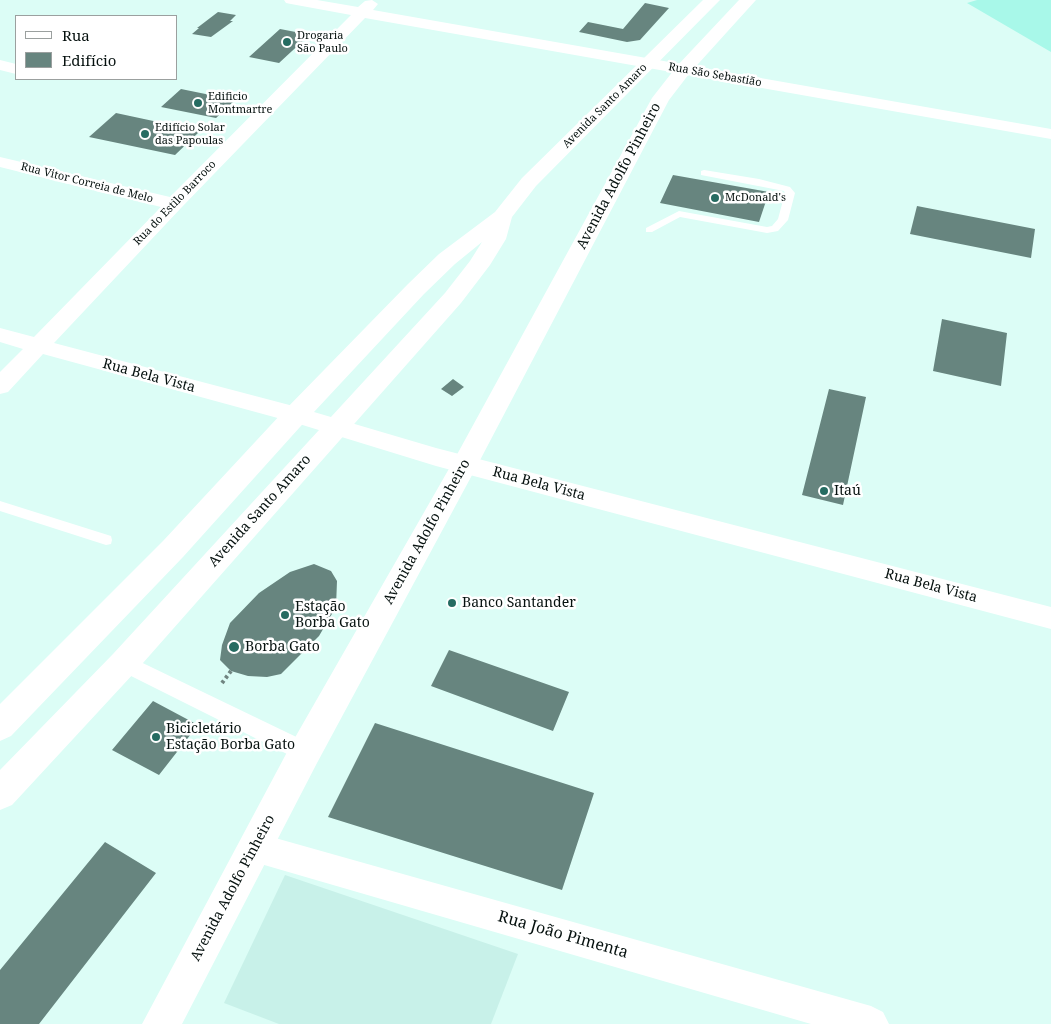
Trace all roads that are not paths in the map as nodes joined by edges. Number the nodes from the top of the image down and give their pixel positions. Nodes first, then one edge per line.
1 (291, 0) edge
2 (712, 0) edge
3 (748, 0) edge
4 (368, 6) edge
5 (647, 63) junction
6 (0, 65) edge
7 (15, 69) edge
8 (683, 70) junction
9 (1051, 134) edge
10 (0, 162) edge
11 (704, 173) dead end
12 (174, 204) junction
13 (502, 216) junction
14 (649, 230) dead end
15 (0, 335) edge
16 (39, 345) junction
17 (0, 386) edge
18 (297, 415) junction
19 (336, 427) junction
20 (465, 464) junction
21 (0, 506) edge
22 (106, 540) dead end
23 (1051, 618) edge
24 (124, 663) junction
25 (0, 726) edge
26 (305, 752) junction
27 (0, 794) edge
28 (254, 847) junction
29 (161, 1024) edge
30 (871, 1024) edge

1 - 4 street, Rua São Sebastião
2 - 5 main road, Avenida Santo Amaro
3 - 8 main road
4 - 5 street, Rua São Sebastião
4 - 12 street, Rua do Estilo Barroco
5 - 8 street, Rua São Sebastião
5 - 13 main road, Avenida Santo Amaro
6 - 7 street
8 - 9 street, Rua São Sebastião
8 - 20 main road, Avenida Adolfo Pinheiro
10 - 12 street, Rua Vitor Correia de Melo
11 - 14 lane
12 - 16 street, Rua do Estilo Barroco
13 - 18 main road, Avenida Santo Amaro
13 - 19 main road, Avenida Santo Amaro
15 - 16 street, Rua Bela Vista
16 - 17 street, Rua do Estilo Barroco
16 - 18 street, Rua Bela Vista
18 - 19 street, Rua Bela Vista
18 - 25 main road, Avenida Santo Amaro
19 - 20 street, Rua Bela Vista
19 - 24 main road, Avenida Santo Amaro
20 - 23 street, Rua Bela Vista
20 - 26 main road, Avenida Adolfo Pinheiro
21 - 22 lane
24 - 26 street
24 - 27 main road, Avenida Santo Amaro
26 - 28 main road, Avenida Adolfo Pinheiro
28 - 29 main road, Avenida Adolfo Pinheiro
28 - 30 street, Rua João Pimenta

